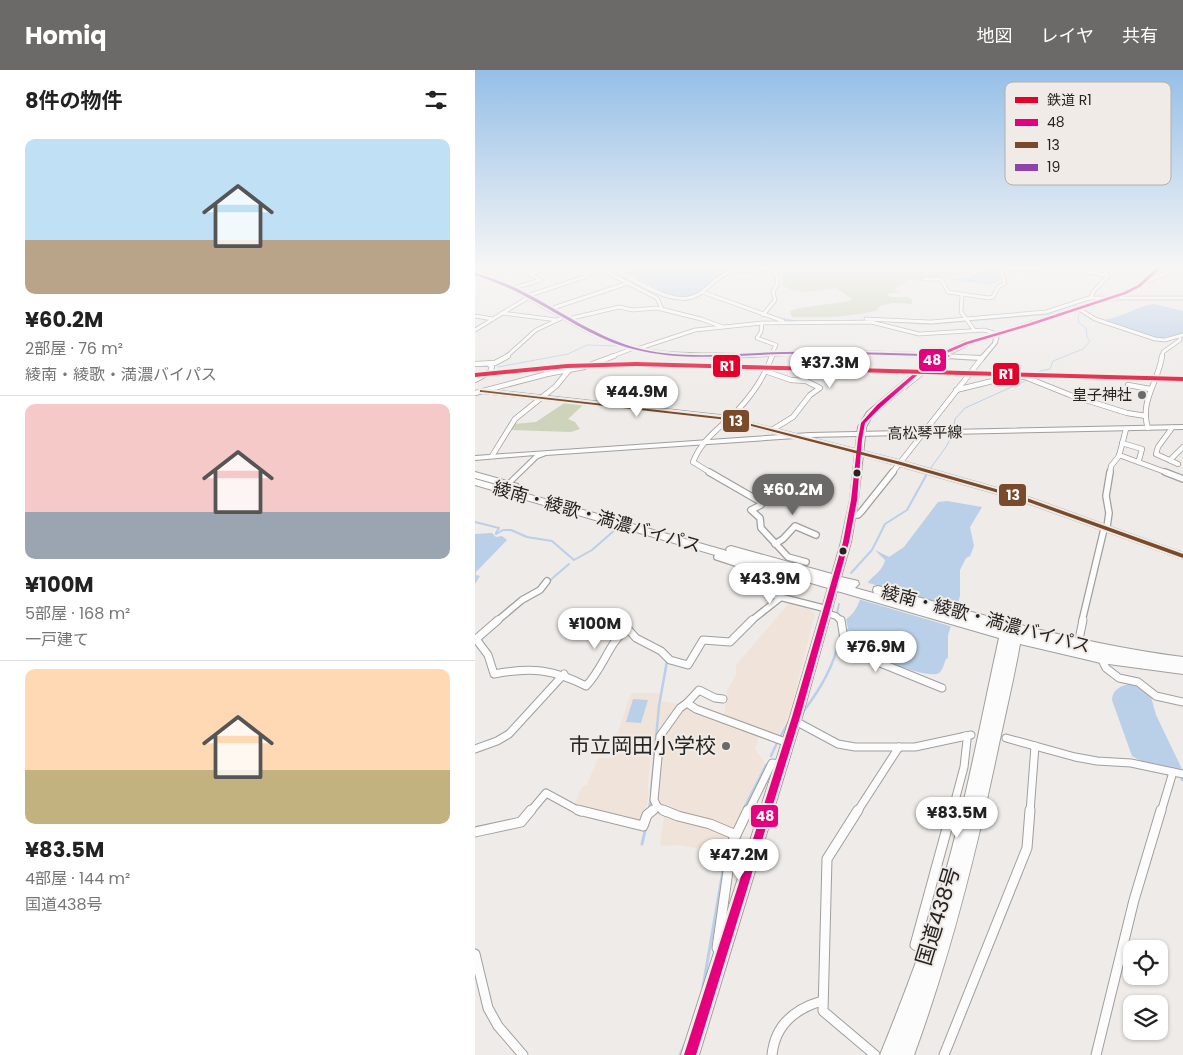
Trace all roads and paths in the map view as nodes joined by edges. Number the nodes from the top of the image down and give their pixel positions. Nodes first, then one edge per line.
1 (555, 312) edge
2 (601, 312) edge
3 (670, 312) edge
4 (755, 312) edge
5 (765, 312) edge
6 (961, 312) edge
7 (1046, 312) edge
8 (1074, 312) edge
9 (1084, 312) edge
10 (502, 313) joint
11 (763, 315) junction
12 (475, 316) edge
13 (566, 318) junction
14 (493, 319) junction
15 (557, 320) junction
16 (967, 320) junction
17 (855, 321) junction
18 (762, 323) junction
19 (790, 323) junction
20 (725, 328) junction
21 (475, 330) edge
22 (975, 331) junction
23 (997, 334) junction
24 (1181, 335) edge
25 (982, 338) junction
26 (995, 342) junction
27 (636, 348) junction
28 (773, 353) junction
29 (982, 358) junction
30 (475, 364) edge
31 (490, 365) junction
32 (569, 370) junction
33 (765, 371) junction
34 (475, 380) edge
35 (1128, 385) dead end
36 (1150, 389) junction
37 (956, 390) junction
38 (482, 392) junction
39 (475, 393) edge
40 (541, 398) junction
41 (1146, 416) junction
42 (728, 419) junction
43 (1183, 427) edge
44 (1148, 428) junction
45 (1172, 428) junction
46 (1126, 429) junction
47 (772, 430) junction
48 (922, 433) junction
49 (860, 434) junction
50 (792, 435) junction
51 (703, 441) junction
52 (1122, 443) junction
53 (1183, 447) edge
54 (859, 452) junction
55 (543, 453) junction
56 (1119, 455) junction
57 (492, 456) junction
58 (475, 458) edge
59 (1139, 460) junction
60 (1170, 460) junction
61 (899, 463) junction
62 (1178, 464) dead end
63 (475, 475) edge
64 (1183, 479) edge
65 (475, 482) edge
66 (506, 487) junction
67 (852, 515) junction
68 (1107, 528) junction
69 (816, 535) dead end
70 (775, 544) junction
71 (1183, 556) edge
72 (717, 557) dead end
73 (806, 562) dead end
74 (547, 581) dead end
75 (834, 582) junction
76 (780, 598) junction
77 (826, 611) junction
78 (1011, 632) junction
79 (1078, 644) junction
80 (1101, 658) junction
81 (1183, 662) edge
82 (1183, 669) edge
83 (564, 674) junction
84 (942, 688) dead end
85 (723, 700) dead end
86 (1183, 702) edge
87 (687, 703) junction
88 (796, 717) junction
89 (1006, 738) dead end
90 (787, 743) junction
91 (1035, 746) junction
92 (899, 747) junction
93 (475, 749) edge
94 (781, 764) junction
95 (1178, 773) edge
96 (657, 807) junction
97 (475, 832) edge
98 (733, 834) junction
99 (928, 952) junction
100 (475, 954) edge
101 (710, 992) junction
102 (823, 1001) junction
103 (523, 1055) edge
104 (690, 1055) edge
105 (772, 1055) edge
106 (875, 1055) edge
107 (889, 1055) edge
108 (905, 1055) edge
109 (944, 1055) edge
110 (1096, 1055) edge

1 - 13 main road
2 - 13 street
3 - 20 street
4 - 11 street
5 - 11 street
6 - 16 street
7 - 16 street
8 - 23 highway
9 - 24 street
10 - 14 street
10 - 15 street
11 - 19 street
12 - 14 street
13 - 15 street
13 - 27 main road
14 - 21 street
15 - 31 street
16 - 17 street
16 - 22 street
17 - 19 street
17 - 22 street
18 - 19 street
18 - 20 street
18 - 28 street
20 - 27 street
22 - 23 street
23 - 25 highway
23 - 26 main road
24 - 36 street
25 - 26 main road
25 - 49 highway, bridge
26 - 29 main road
27 - 28 main road
27 - 32 street
28 - 29 main road
28 - 33 street
29 - 37 street
30 - 31 street
31 - 34 street
32 - 38 street
32 - 40 street
33 - 42 street
33 - 47 street
35 - 36 street
36 - 41 street
37 - 41 street
37 - 48 street
38 - 39 street
38 - 40 street
40 - 42 street
40 - 57 street
41 - 44 street
42 - 47 street
42 - 51 street
43 - 45 main road, 高松琴平線
44 - 45 main road, 高松琴平線
44 - 46 main road, 高松琴平線
45 - 60 street
46 - 48 main road, 高松琴平線
46 - 52 street
47 - 50 street
48 - 49 main road, 高松琴平線
48 - 61 street
49 - 50 main road, 高松琴平線
49 - 54 highway
50 - 51 main road, 高松琴平線
50 - 54 main road
51 - 55 main road, 高松琴平線
51 - 70 street
52 - 56 street
52 - 59 street
53 - 60 street
54 - 61 main road
54 - 67 highway
55 - 57 main road, 高松琴平線
55 - 66 main road
56 - 59 street
56 - 68 street
57 - 58 main road, 高松琴平線
59 - 64 street
60 - 62 street
61 - 67 street
61 - 68 main road
63 - 66 highway, 綾南・綾歌・満濃バイパス
65 - 66 highway, 綾南・綾歌・満濃バイパス
66 - 75 highway, 綾南・綾歌・満濃バイパス
67 - 75 highway
68 - 71 main road
68 - 79 street
69 - 70 street
70 - 73 street
72 - 76 street
74 - 83 street
75 - 77 highway
75 - 78 highway, 綾南・綾歌・満濃バイパス
76 - 77 street
76 - 83 street
77 - 84 street
77 - 88 highway
78 - 79 highway, 綾南・綾歌・満濃バイパス
78 - 80 highway, 綾南・綾歌・満濃バイパス
78 - 99 highway, 国道438号
78 - 108 highway, 国道438号
79 - 81 highway, 綾南・綾歌・満濃バイパス
80 - 82 highway, 綾南・綾歌・満濃バイパス
80 - 86 street
83 - 93 street
85 - 87 street
87 - 90 street
87 - 96 street
88 - 90 highway
88 - 92 street
89 - 91 street
90 - 94 highway
91 - 95 street
91 - 109 street
92 - 99 street
92 - 102 street
94 - 98 street
94 - 101 highway
95 - 110 street
96 - 97 street
96 - 98 street
98 - 101 street
99 - 107 highway, 国道438号
100 - 103 street
101 - 104 highway
102 - 105 street
102 - 106 street

